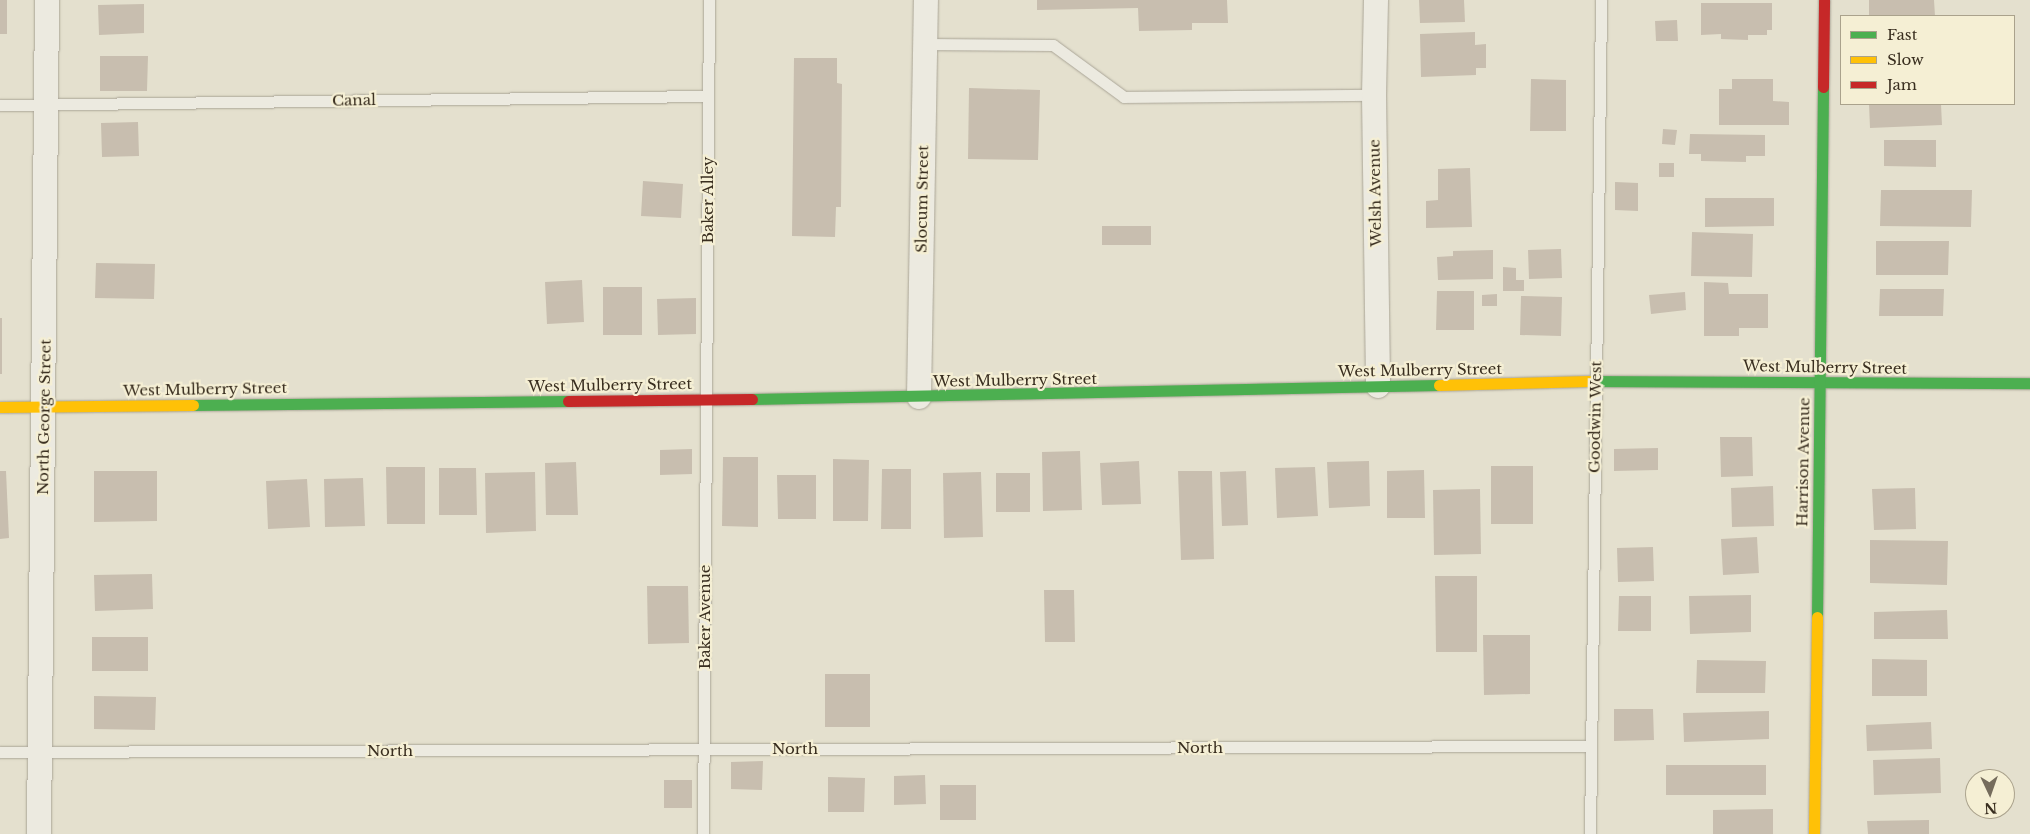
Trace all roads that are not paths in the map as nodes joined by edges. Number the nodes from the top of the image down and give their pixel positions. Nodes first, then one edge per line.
1 (47, 0) edge
2 (709, 0) edge
3 (926, 0) edge
4 (1376, 0) edge
5 (1601, 0) edge
6 (1824, 0) edge
7 (925, 44) junction
8 (1374, 94) junction
9 (708, 96) junction
10 (0, 105) edge
11 (46, 105) junction
12 (1596, 381) junction
13 (1820, 381) junction
14 (2030, 383) edge
15 (1378, 386) junction
16 (919, 397) junction
17 (706, 399) junction
18 (44, 406) junction
19 (0, 407) edge
20 (1591, 746) junction
21 (704, 750) junction
22 (0, 752) edge
23 (39, 752) junction
24 (39, 834) edge
25 (703, 834) edge
26 (1590, 834) edge
27 (1814, 834) edge

1 - 11 street, North George Street
2 - 9 lane, Baker Alley
3 - 7 street, Slocum Street
4 - 8 street, Welsh Avenue
5 - 12 lane, Goodwin West
6 - 13 street, Harrison Avenue
7 - 8 lane
7 - 16 street, Slocum Street
8 - 15 street, Welsh Avenue
9 - 11 lane, Canal
9 - 17 lane, Baker Alley
10 - 11 lane, Canal
11 - 18 street, North George Street
12 - 13 street, West Mulberry Street
12 - 15 street, West Mulberry Street
12 - 20 lane, Goodwin West
13 - 14 street, West Mulberry Street
13 - 27 street, Harrison Avenue
15 - 16 street, West Mulberry Street
16 - 17 street, West Mulberry Street
17 - 18 street, West Mulberry Street
17 - 21 lane, Baker Avenue
18 - 19 street, West Mulberry Street
18 - 23 street, North George Street
20 - 21 lane, North
20 - 26 lane, Goodwin West
21 - 23 lane, North
21 - 25 lane, Baker Avenue
22 - 23 lane, North
23 - 24 street, North George Street

